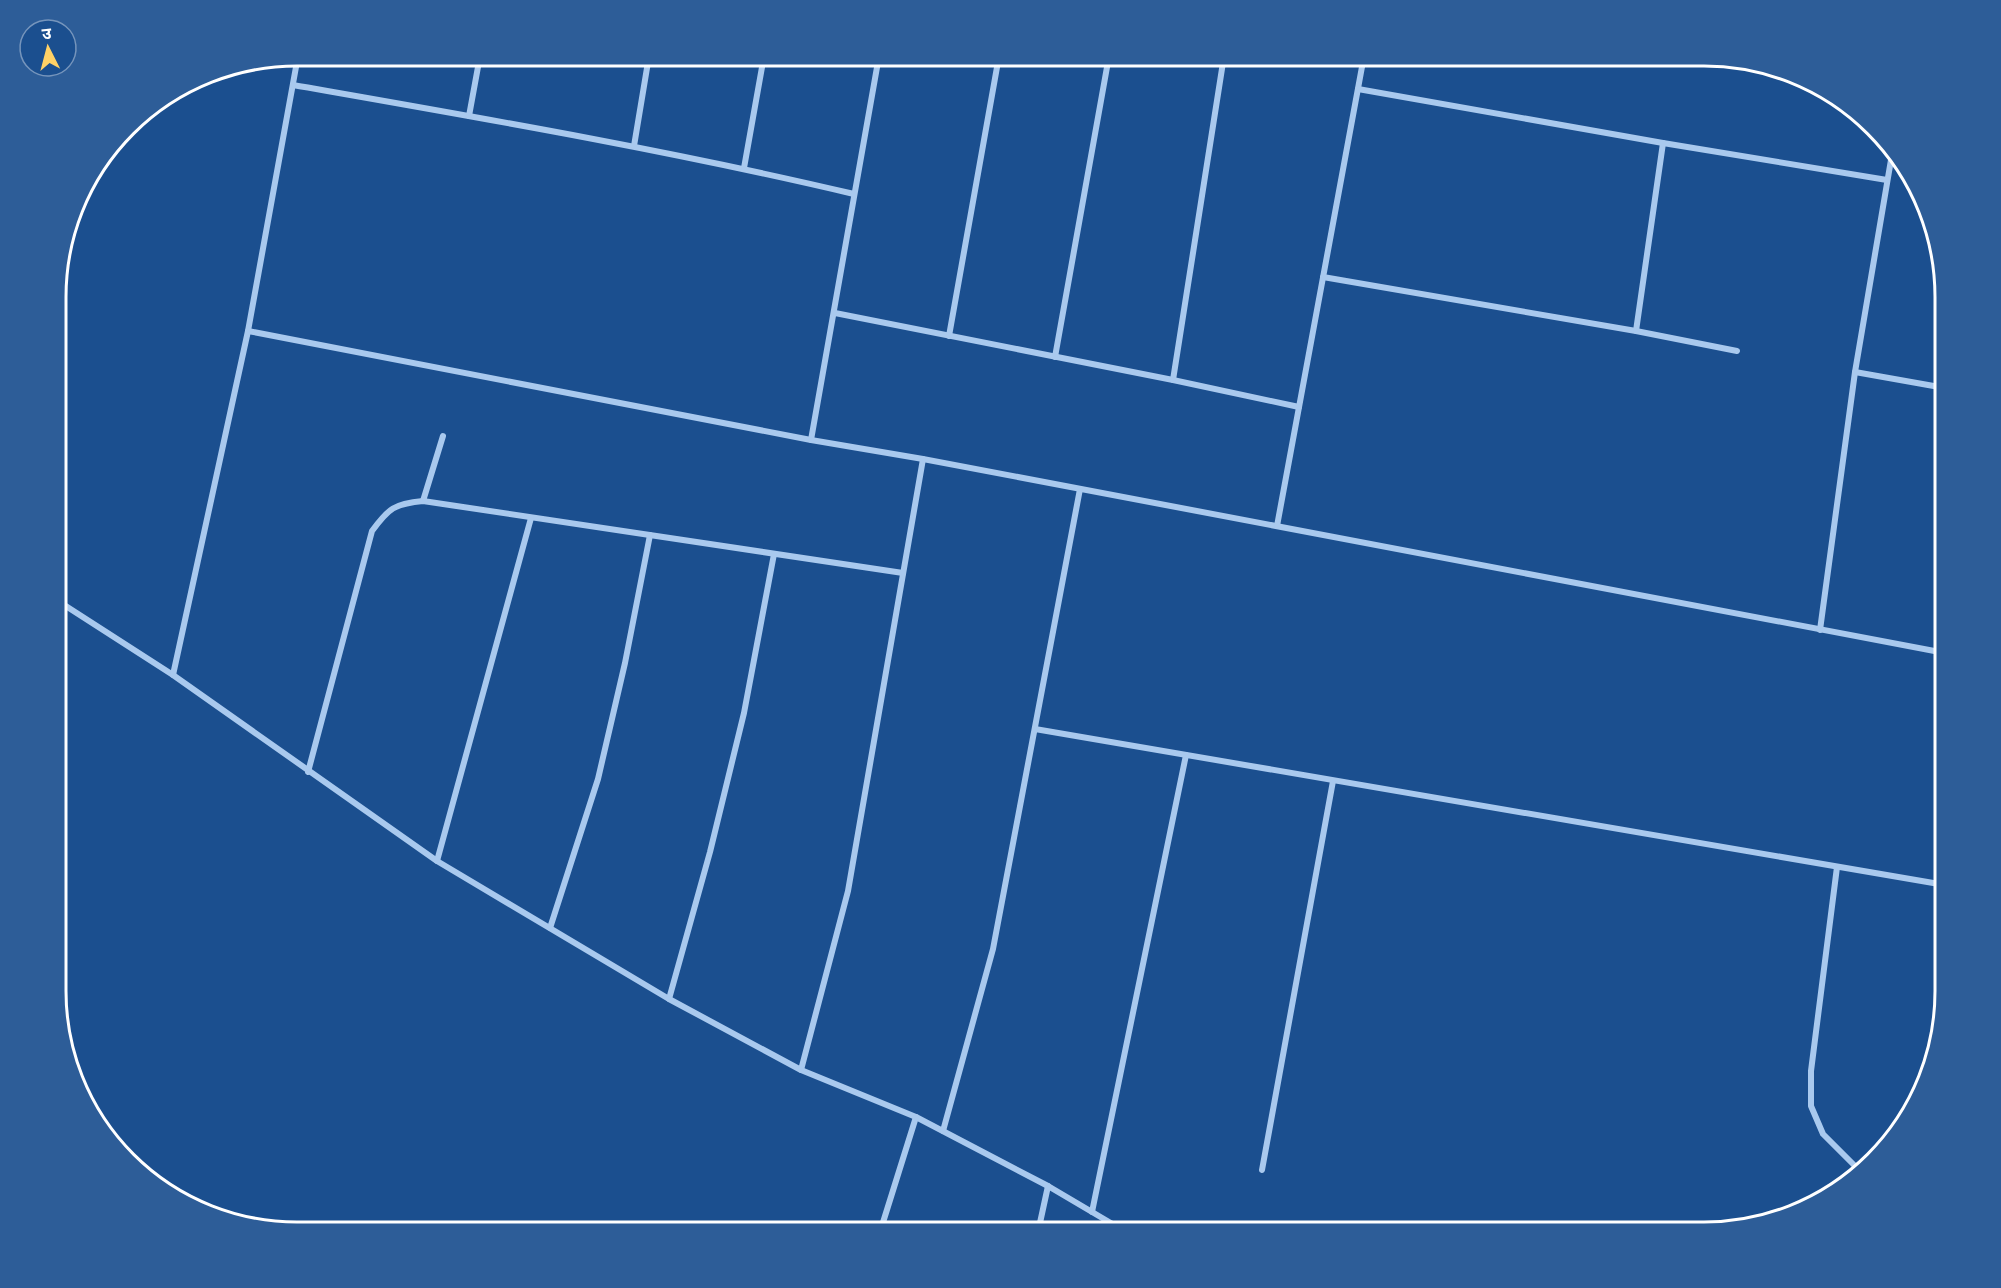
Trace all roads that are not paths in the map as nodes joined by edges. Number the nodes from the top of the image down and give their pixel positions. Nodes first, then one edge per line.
1 (296, 66) edge
2 (478, 66) edge
3 (647, 66) edge
4 (762, 66) edge
5 (877, 66) edge
6 (997, 66) edge
7 (1107, 66) edge
8 (1222, 66) edge
9 (1362, 66) edge
10 (293, 85) junction
11 (1358, 89) junction
12 (470, 116) junction
13 (1663, 143) junction
14 (634, 146) junction
15 (1891, 161) edge
16 (744, 168) junction
17 (1887, 180) junction
18 (854, 194) junction
19 (1323, 277) junction
20 (835, 313) junction
21 (248, 331) junction
22 (1636, 331) junction
23 (949, 336) junction
24 (1737, 351) dead end
25 (1055, 357) junction
26 (1855, 372) junction
27 (1173, 380) junction
28 (1935, 385) edge
29 (1299, 407) junction
30 (443, 436) dead end
31 (811, 440) junction
32 (923, 459) junction
33 (1080, 489) junction
34 (423, 501) junction
35 (531, 518) junction
36 (1277, 526) junction
37 (650, 535) junction
38 (774, 554) junction
39 (903, 573) junction
40 (66, 606) edge
41 (1820, 630) junction
42 (1935, 651) edge
43 (173, 675) junction
44 (1035, 729) junction
45 (1186, 755) junction
46 (308, 771) junction
47 (1333, 781) junction
48 (438, 861) junction
49 (1837, 867) junction
50 (1935, 883) edge
51 (550, 928) junction
52 (669, 999) junction
53 (801, 1070) junction
54 (916, 1117) junction
55 (943, 1131) junction
56 (1855, 1166) edge
57 (1262, 1170) dead end
58 (1048, 1186) junction
59 (1092, 1212) junction
60 (883, 1222) edge
61 (1040, 1222) edge
62 (1109, 1222) edge

1 - 10 street
2 - 12 street
3 - 14 street
4 - 16 street
5 - 18 street
6 - 23 street
7 - 25 street
8 - 27 street
9 - 11 street
10 - 12 street
10 - 21 street
11 - 13 street
11 - 19 street
12 - 14 street
13 - 17 street
13 - 22 street
14 - 16 street
15 - 17 street
16 - 18 street
17 - 26 street
18 - 20 street
19 - 22 street
19 - 29 street
20 - 23 street
20 - 31 street
21 - 31 street
21 - 43 street
22 - 24 street
23 - 25 street
25 - 27 street
26 - 28 street
26 - 41 street
27 - 29 street
29 - 36 street
30 - 34 street
31 - 32 street
32 - 33 street
32 - 39 street
33 - 36 street
33 - 44 street
34 - 35 street
34 - 46 street
35 - 37 street
35 - 48 street
36 - 41 street
37 - 38 street
37 - 51 street
38 - 39 street
38 - 52 street
39 - 53 street
40 - 43 street
41 - 42 street
43 - 46 street
44 - 45 street
44 - 55 street
45 - 47 street
45 - 59 street
46 - 48 street
47 - 49 street
47 - 57 street
48 - 51 street
49 - 50 street
49 - 56 street
51 - 52 street
52 - 53 street
53 - 54 street
54 - 55 street
54 - 60 street
55 - 58 street
58 - 59 street
58 - 61 street
59 - 62 street

